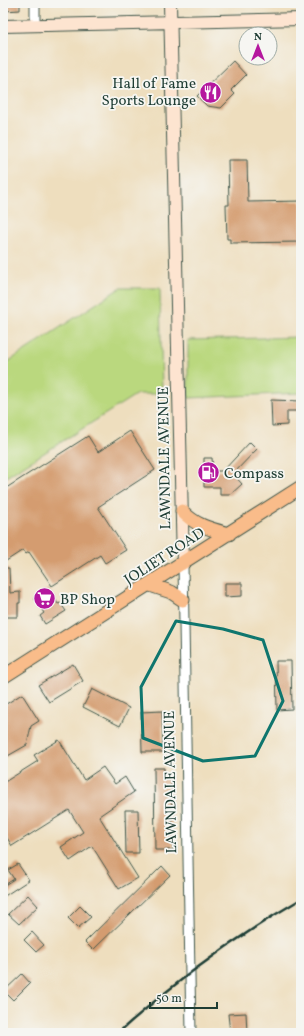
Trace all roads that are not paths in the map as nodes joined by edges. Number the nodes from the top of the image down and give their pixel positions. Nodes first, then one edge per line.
1 (35, 3) edge
2 (170, 3) edge
3 (301, 20) edge
4 (171, 22) junction
5 (35, 25) junction
6 (3, 26) edge
7 (301, 487) edge
8 (182, 511) junction
9 (229, 534) junction
10 (183, 564) junction
11 (150, 585) junction
12 (183, 600) junction
13 (3, 677) edge
14 (191, 1033) edge

1 - 5 street
2 - 4 street, LAWNDALE AVENUE
3 - 4 street
4 - 5 street
4 - 8 street, LAWNDALE AVENUE
5 - 6 street
7 - 9 main road, JOLIET ROAD
8 - 9 main road
8 - 10 street, LAWNDALE AVENUE
9 - 10 main road, JOLIET ROAD
10 - 11 main road, JOLIET ROAD
10 - 12 street, LAWNDALE AVENUE
11 - 12 main road
11 - 13 main road, JOLIET ROAD
12 - 14 street, LAWNDALE AVENUE

